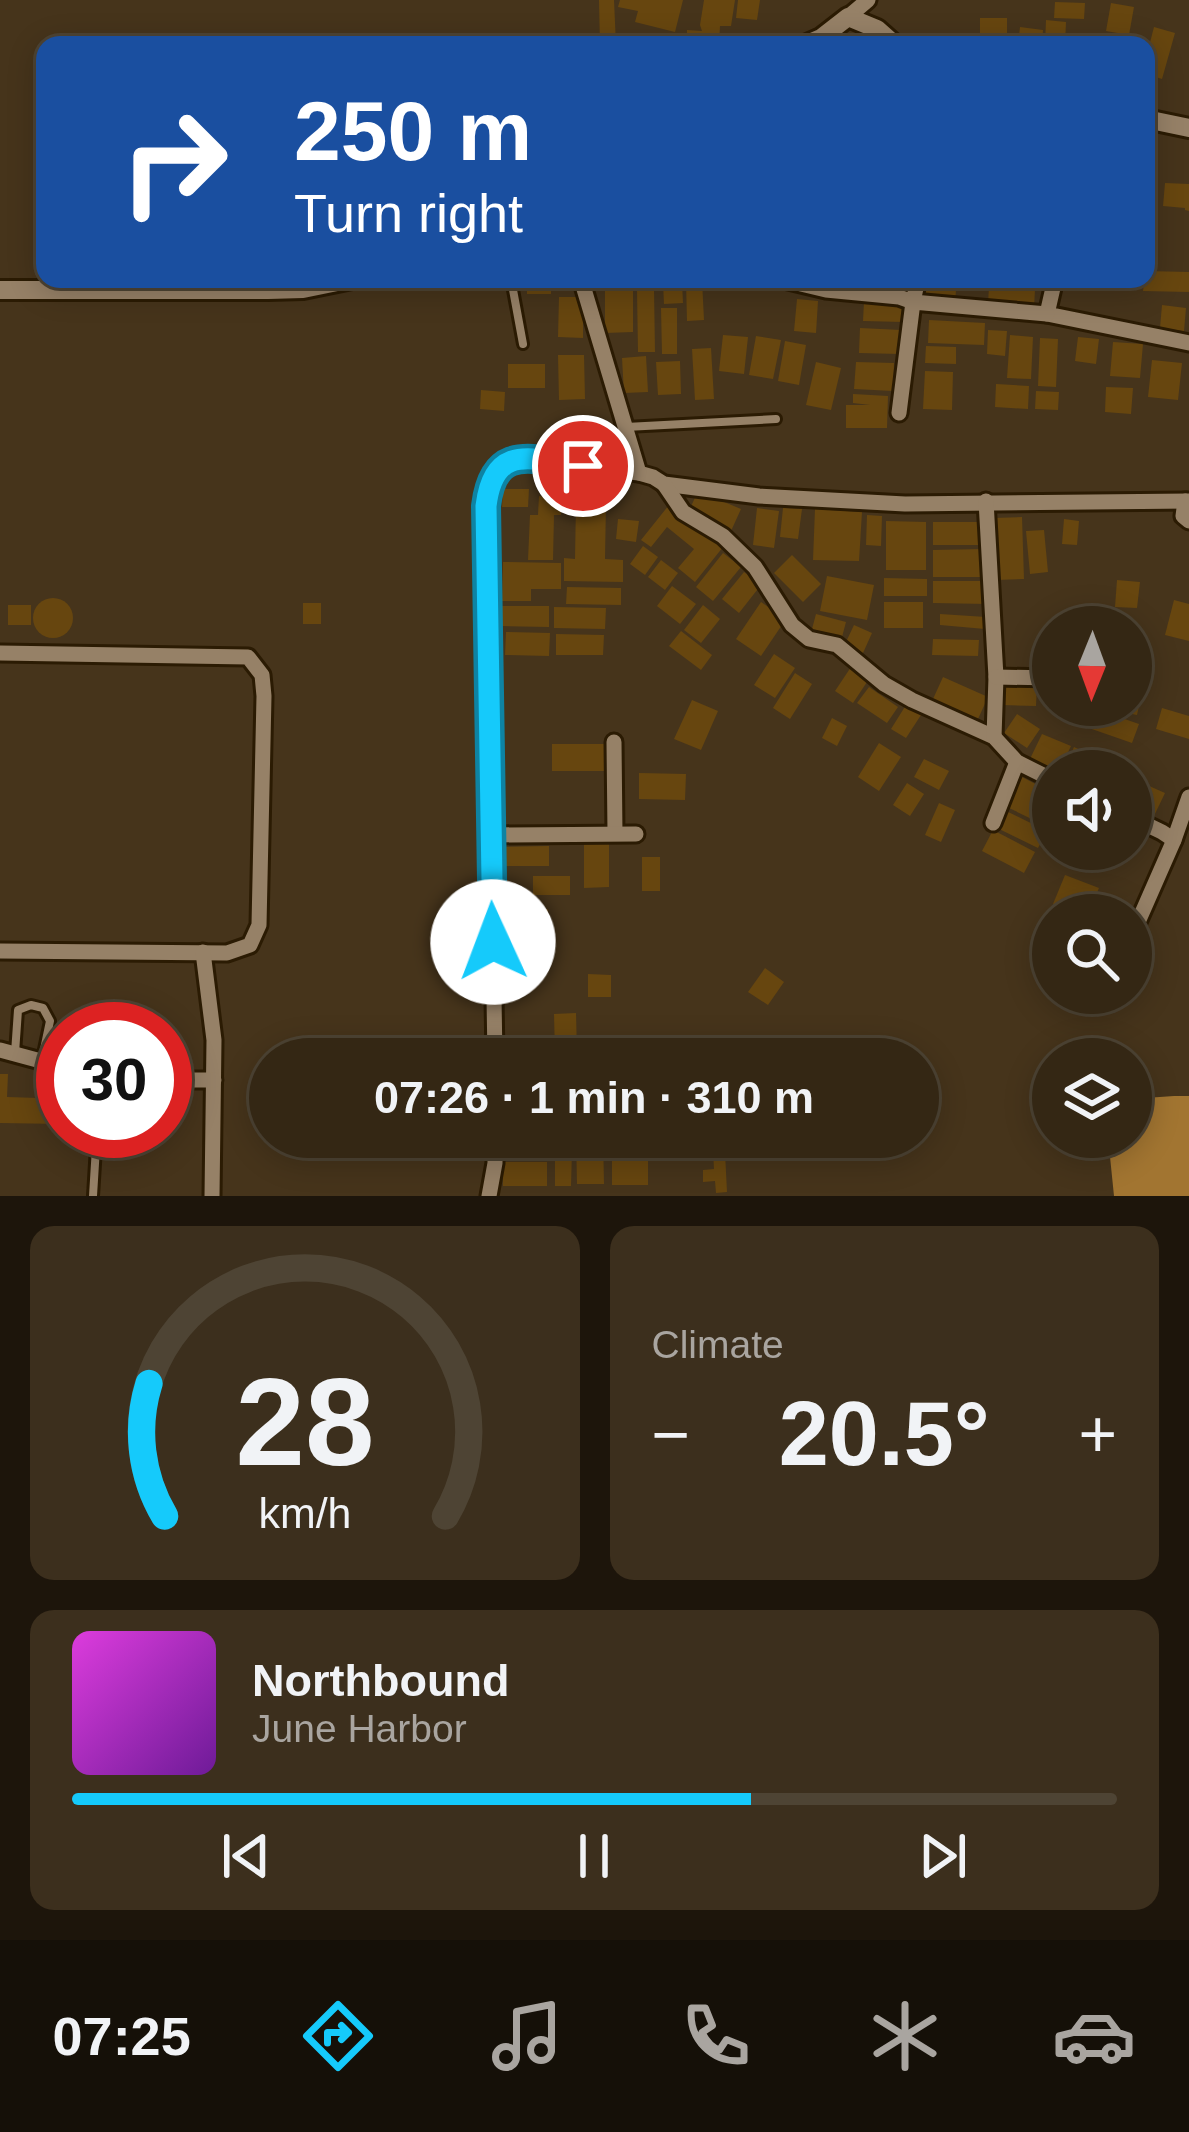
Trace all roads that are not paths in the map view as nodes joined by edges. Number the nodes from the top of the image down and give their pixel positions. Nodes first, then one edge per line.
1 (868, 0) edge
2 (848, 17) junction
3 (824, 36) edge
4 (885, 36) edge
5 (1155, 121) edge
6 (1189, 128) edge
7 (308, 288) edge
8 (514, 288) edge
9 (584, 288) edge
10 (818, 288) edge
11 (916, 288) edge
12 (1053, 288) edge
13 (0, 290) edge
14 (914, 302) junction
15 (1047, 314) junction
16 (1189, 343) edge
17 (523, 344) dead end
18 (899, 413) dead end
19 (776, 418) dead end
20 (624, 427) junction
21 (639, 473) junction
22 (664, 484) junction
23 (986, 501) junction
24 (1187, 501) edge
25 (1189, 521) edge
26 (0, 653) edge
27 (996, 676) junction
28 (1032, 677) edge
29 (994, 737) junction
30 (614, 742) dead end
31 (1017, 762) junction
32 (1032, 770) edge
33 (1189, 799) edge
34 (993, 823) dead end
35 (1152, 829) edge
36 (614, 833) junction
37 (636, 834) dead end
38 (490, 835) junction
39 (1174, 840) junction
40 (1150, 894) edge
41 (0, 952) edge
42 (203, 952) junction
43 (36, 1006) edge
44 (495, 1038) edge
45 (8, 1052) edge
46 (192, 1080) edge
47 (214, 1080) junction
48 (95, 1158) edge
49 (495, 1158) edge
50 (93, 1196) edge
51 (212, 1196) edge
52 (489, 1196) edge

1 - 2 street
2 - 3 street
2 - 4 street
5 - 6 street
7 - 13 street
8 - 17 lane
9 - 20 street
10 - 14 street
11 - 14 street
12 - 15 street
14 - 15 street
14 - 18 street
15 - 16 street
19 - 20 lane
20 - 21 street
21 - 22 street
21 - 38 street
22 - 23 street
22 - 29 street
23 - 24 street
23 - 27 street
24 - 25 street
26 - 42 street
27 - 28 street
27 - 29 street
29 - 31 street
30 - 36 street
31 - 32 street
31 - 34 street
33 - 39 street
35 - 39 street
36 - 37 street
36 - 38 street
38 - 44 street
39 - 40 street
41 - 42 street
42 - 47 street
43 - 45 lane
46 - 47 street
47 - 51 street
48 - 50 lane
49 - 52 street

